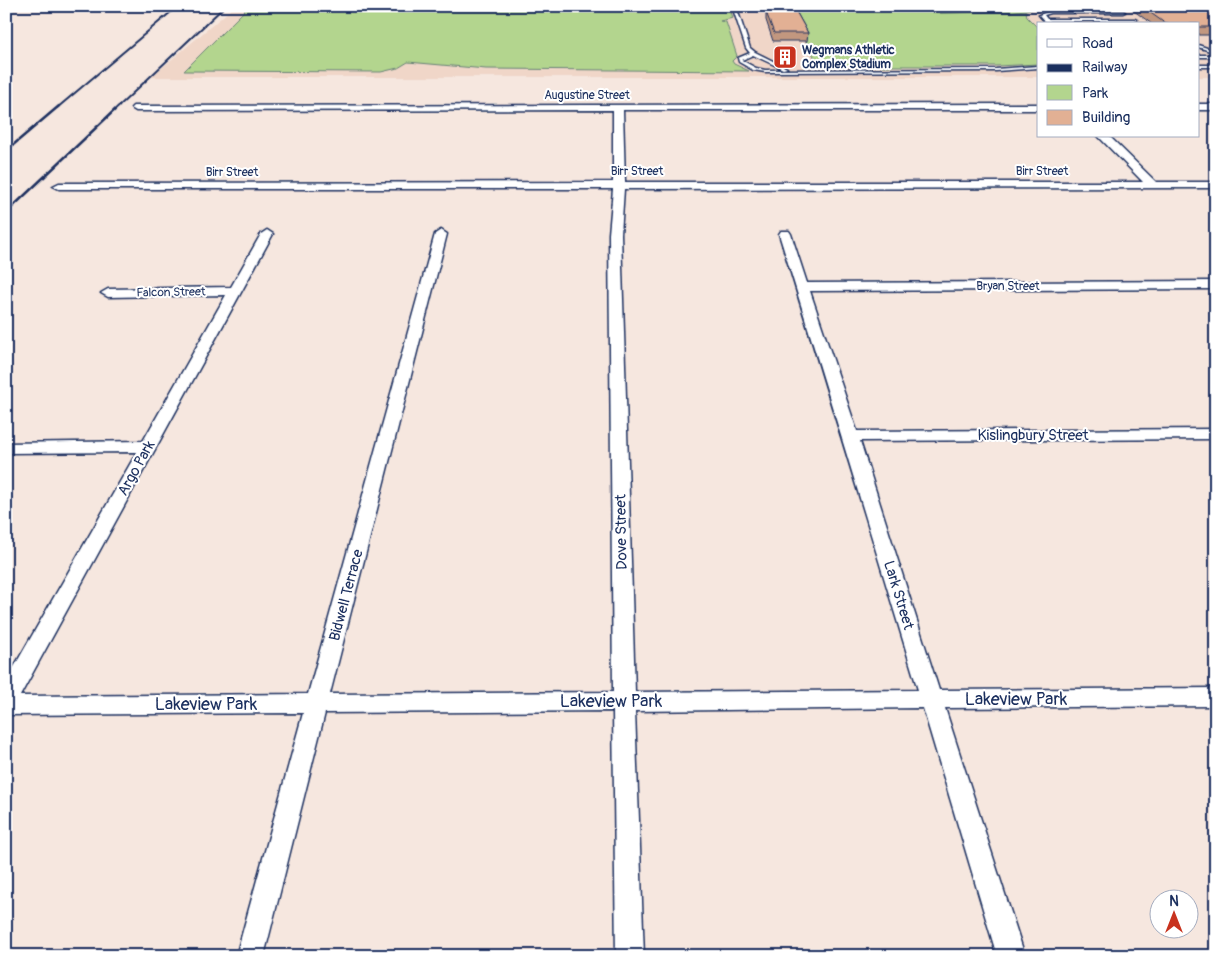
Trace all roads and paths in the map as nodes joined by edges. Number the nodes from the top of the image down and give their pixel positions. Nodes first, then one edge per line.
1 (734, 6) edge
2 (1045, 6) edge
3 (1120, 6) edge
4 (1051, 12) junction
5 (1123, 12) junction
6 (1046, 20) joint
7 (1134, 20) junction
8 (1137, 22) edge
9 (1200, 42) edge
10 (1211, 44) edge
11 (1200, 47) edge
12 (1216, 52) edge
13 (753, 53) junction
14 (1200, 56) edge
15 (1216, 56) edge
16 (1200, 66) edge
17 (1216, 66) edge
18 (1037, 67) edge
19 (793, 71) junction
20 (1200, 107) edge
21 (1216, 107) edge
22 (136, 108) dead end
23 (618, 108) junction
24 (1037, 108) edge
25 (1105, 138) edge
26 (1216, 184) edge
27 (619, 185) junction
28 (1153, 185) junction
29 (59, 186) dead end
30 (267, 234) dead end
31 (441, 234) dead end
32 (785, 234) dead end
33 (1216, 284) edge
34 (801, 287) junction
35 (234, 291) junction
36 (108, 293) dead end
37 (1216, 434) edge
38 (850, 436) junction
39 (148, 446) junction
40 (6, 448) edge
41 (1216, 697) edge
42 (931, 699) junction
43 (624, 701) junction
44 (317, 703) junction
45 (6, 704) edge
46 (250, 956) edge
47 (630, 956) edge
48 (1011, 956) edge

1 - 13 lane
2 - 4 lane
3 - 5 lane
4 - 5 lane
4 - 6 lane
5 - 7 lane
6 - 7 lane
7 - 8 lane
9 - 10 lane
11 - 12 lane
13 - 19 lane
13 - 19 lane
14 - 15 lane
16 - 17 lane
18 - 19 lane
20 - 21 street
22 - 23 street, Augustine Street
23 - 24 street, Augustine Street
23 - 27 street, Dove Street
25 - 28 street
26 - 28 street, Birr Street
27 - 28 street, Birr Street
27 - 29 street, Birr Street
27 - 43 street, Dove Street
30 - 35 street, Argo Park
31 - 44 street, Bidwell Terrace
32 - 34 street, Lark Street
33 - 34 street, Bryan Street
34 - 38 street, Lark Street
35 - 36 street, Falcon Street
35 - 39 street, Argo Park
37 - 38 street, Kislingbury Street
38 - 42 street, Lark Street
39 - 40 street
39 - 45 street, Argo Park
41 - 42 street, Lakeview Park
42 - 43 street, Lakeview Park
42 - 48 street, Lark Street
43 - 44 street, Lakeview Park
43 - 47 street, Dove Street
44 - 45 street, Lakeview Park
44 - 46 street, Bidwell Terrace

